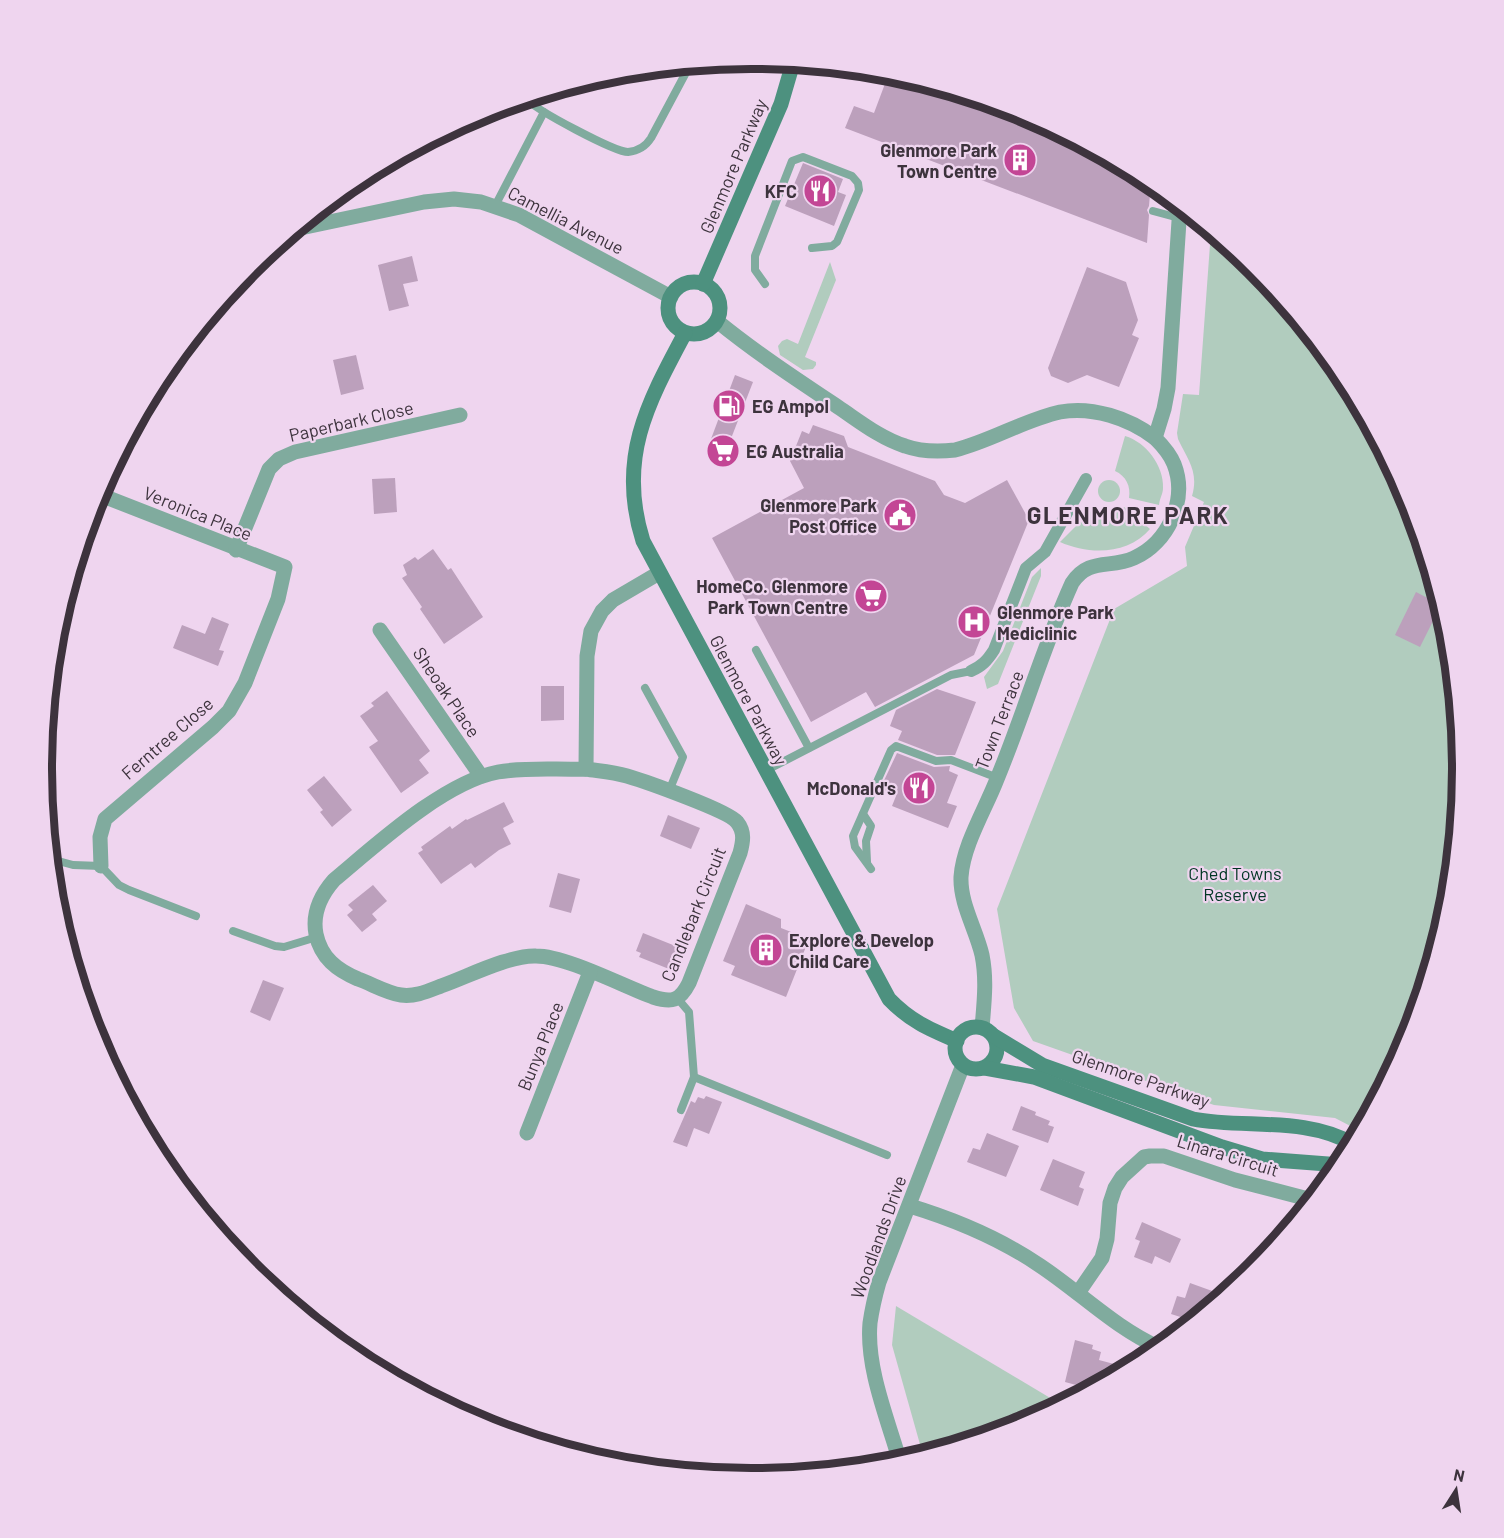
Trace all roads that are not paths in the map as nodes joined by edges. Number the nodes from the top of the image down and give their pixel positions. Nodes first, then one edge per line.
1 (791, 71) edge
2 (686, 73) edge
3 (534, 105) edge
4 (544, 112) junction
5 (495, 206) junction
6 (1153, 211) dead end
7 (1175, 212) edge
8 (1179, 215) edge
9 (312, 225) edge
10 (812, 248) dead end
11 (703, 284) junction
12 (765, 284) dead end
13 (671, 297) junction
14 (717, 321) junction
15 (685, 333) junction
16 (460, 415) dead end
17 (1155, 438) junction
18 (1086, 479) dead end
19 (107, 498) edge
20 (236, 550) junction
21 (285, 567) joint
22 (658, 573) junction
23 (380, 630) dead end
24 (756, 650) dead end
25 (971, 672) joint
26 (645, 688) dead end
27 (809, 748) junction
28 (586, 769) junction
29 (765, 771) junction
30 (481, 776) junction
31 (998, 778) junction
32 (669, 791) junction
33 (863, 814) junction
34 (58, 861) edge
35 (101, 866) junction
36 (196, 916) dead end
37 (233, 931) dead end
38 (317, 937) junction
39 (590, 972) junction
40 (678, 999) junction
41 (988, 1032) junction
42 (957, 1041) junction
43 (963, 1065) junction
44 (985, 1068) junction
45 (694, 1077) junction
46 (681, 1110) dead end
47 (526, 1133) dead end
48 (1345, 1141) edge
49 (887, 1155) dead end
50 (1331, 1162) edge
51 (1304, 1198) edge
52 (910, 1206) junction
53 (1078, 1293) junction
54 (1151, 1343) edge
55 (897, 1453) edge

1 - 11 main road, Glenmore Parkway
2 - 4 lane
3 - 4 lane
4 - 5 lane
5 - 9 street, Camellia Avenue
5 - 13 street, Camellia Avenue
6 - 7 lane
8 - 17 street
10 - 12 lane
11 - 13 main road
11 - 14 main road
13 - 15 main road
14 - 15 main road
14 - 17 street
15 - 22 main road, Glenmore Parkway
16 - 20 street, Paperbark Close
17 - 31 street, Town Terrace
18 - 25 street
19 - 20 street, Veronica Place
20 - 21 street, Veronica Place
21 - 35 street, Ferntree Close
22 - 28 street
22 - 29 main road, Glenmore Parkway
23 - 30 street, Sheoak Place
24 - 27 lane
25 - 27 lane
26 - 32 lane
27 - 29 lane
28 - 30 street, Candlebark Circuit
28 - 32 street, Candlebark Circuit
29 - 42 main road, Glenmore Parkway
30 - 38 street, Candlebark Circuit
31 - 33 lane
31 - 41 street, Town Terrace
32 - 40 street, Candlebark Circuit
33 - 33 lane
34 - 35 lane
35 - 36 lane
37 - 38 lane
38 - 39 street, Candlebark Circuit
39 - 40 street, Candlebark Circuit
39 - 47 street, Bunya Place
40 - 45 lane
41 - 42 main road
41 - 44 main road
41 - 48 main road, Glenmore Parkway
42 - 43 main road
43 - 44 main road
43 - 52 street, Woodlands Drive
44 - 50 main road, Glenmore Parkway
45 - 46 lane
45 - 49 lane
51 - 53 street, Linara Circuit
52 - 53 street
52 - 55 street, Woodlands Drive
53 - 54 street

